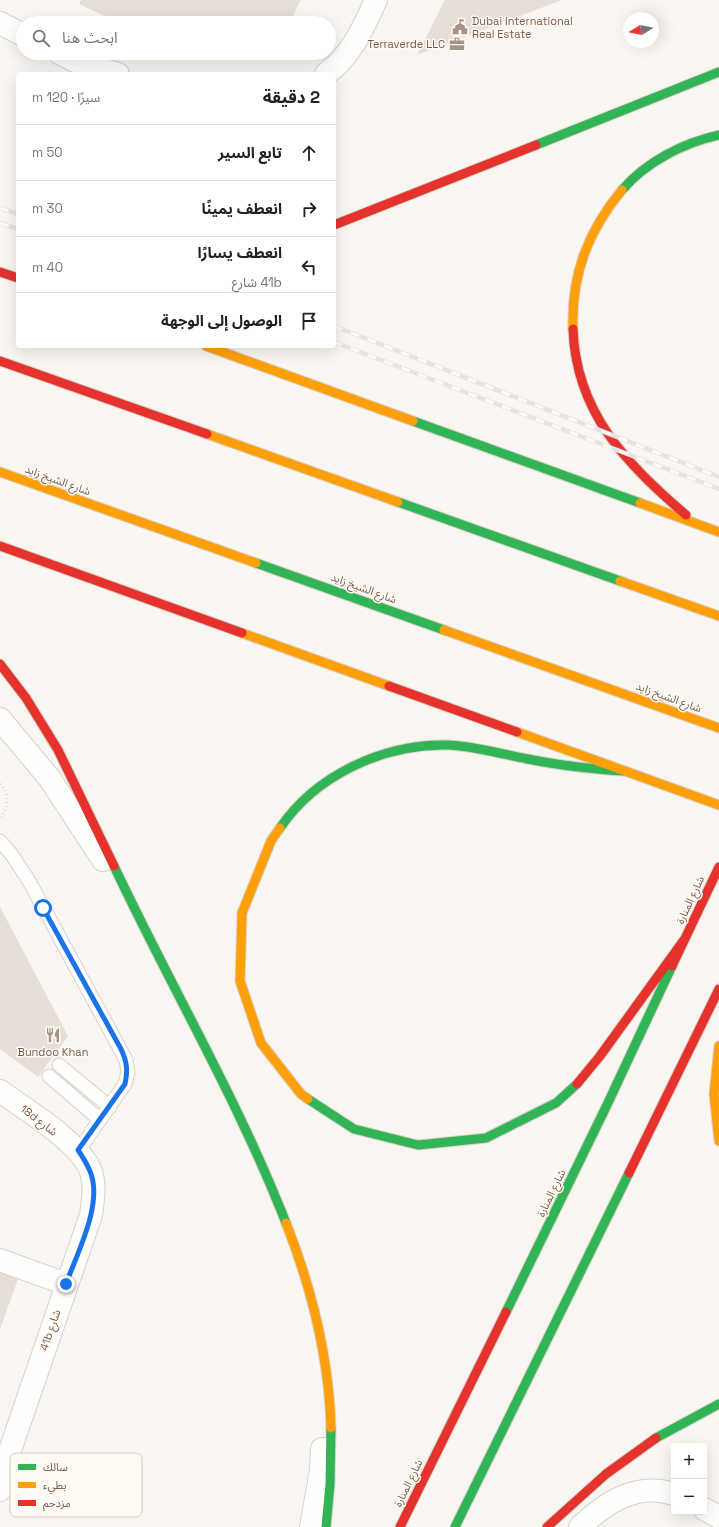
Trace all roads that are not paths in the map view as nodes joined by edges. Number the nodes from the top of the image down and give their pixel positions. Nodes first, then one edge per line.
1 (376, 0) edge
2 (0, 23) edge
3 (16, 31) edge
4 (74, 60) edge
5 (111, 72) edge
6 (328, 72) edge
7 (719, 72) edge
8 (719, 135) edge
9 (336, 224) edge
10 (0, 266) edge
11 (16, 269) edge
12 (0, 272) edge
13 (16, 277) edge
14 (212, 348) edge
15 (0, 361) edge
16 (0, 472) edge
17 (696, 523) junction
18 (719, 532) edge
19 (0, 546) edge
20 (719, 616) edge
21 (0, 664) edge
22 (0, 719) edge
23 (719, 728) edge
24 (623, 771) junction
25 (719, 805) edge
26 (0, 841) edge
27 (719, 867) edge
28 (138, 915) junction
29 (684, 940) junction
30 (719, 989) edge
31 (719, 1046) edge
32 (59, 1065) dead end
33 (49, 1076) dead end
34 (0, 1091) edge
35 (110, 1107) junction
36 (100, 1120) junction
37 (719, 1141) edge
38 (78, 1150) junction
39 (0, 1260) edge
40 (66, 1284) junction
41 (324, 1356) junction
42 (719, 1404) edge
43 (2, 1468) edge
44 (0, 1490) edge
45 (671, 1493) edge
46 (707, 1511) edge
47 (719, 1517) edge
48 (311, 1527) edge
49 (326, 1527) edge
50 (400, 1527) edge
51 (455, 1527) edge
52 (547, 1527) edge
53 (580, 1527) edge

1 - 6 street
2 - 3 street
4 - 5 street
7 - 9 main road
8 - 17 main road
10 - 11 main road
12 - 13 main road
14 - 17 main road
15 - 20 main road
16 - 23 main road, شارع الشيخ زايد
17 - 18 main road
19 - 24 main road
21 - 28 main road
22 - 28 street
24 - 25 main road
24 - 29 main road
26 - 35 lane
27 - 29 main road, شارع المنارة
28 - 41 main road
29 - 50 main road, شارع المنارة
30 - 51 main road
31 - 37 main road
32 - 35 lane
33 - 36 lane
34 - 38 street, 18d شارع
35 - 36 lane
36 - 38 lane
38 - 40 street, 41b شارع
39 - 40 street
40 - 43 street, 41b شارع
41 - 48 street
41 - 49 main road
42 - 52 main road
43 - 44 street, 41b شارع
45 - 53 street
46 - 47 street

